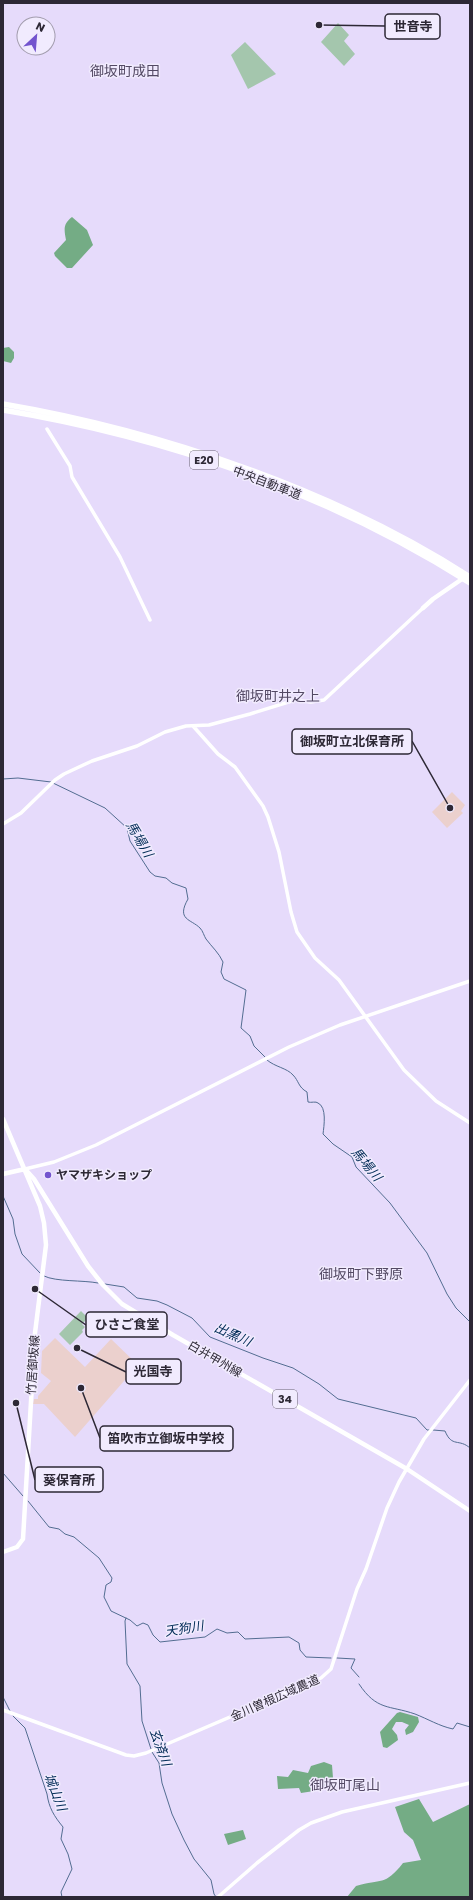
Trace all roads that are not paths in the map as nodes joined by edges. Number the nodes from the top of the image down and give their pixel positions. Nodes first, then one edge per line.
1 (3, 404) edge
2 (3, 410) edge
3 (47, 429) dead end
4 (467, 578) edge
5 (423, 608) joint
6 (150, 620) dead end
7 (193, 726) junction
8 (3, 824) edge
9 (470, 981) edge
10 (366, 1016) junction
11 (3, 1119) edge
12 (470, 1123) edge
13 (26, 1169) junction
14 (4, 1173) edge
15 (470, 1380) edge
16 (407, 1470) junction
17 (470, 1511) edge
18 (3, 1552) edge
19 (3, 1710) edge
20 (470, 1783) edge
21 (218, 1897) edge

1 - 4 highway, 中央自動車道 / E20
2 - 4 highway, 中央自動車道 / E20
3 - 6 street
4 - 5 main road
5 - 7 street
7 - 8 street
7 - 10 street
9 - 10 street
10 - 12 street
10 - 13 street
11 - 13 main road
13 - 14 main road
13 - 16 main road, 白井甲州線 / 34
13 - 18 main road, 竹居御坂線
15 - 16 street, 金川曽根広域農道
16 - 17 main road, 白井甲州線 / 34
16 - 19 street, 金川曽根広域農道
20 - 21 street

